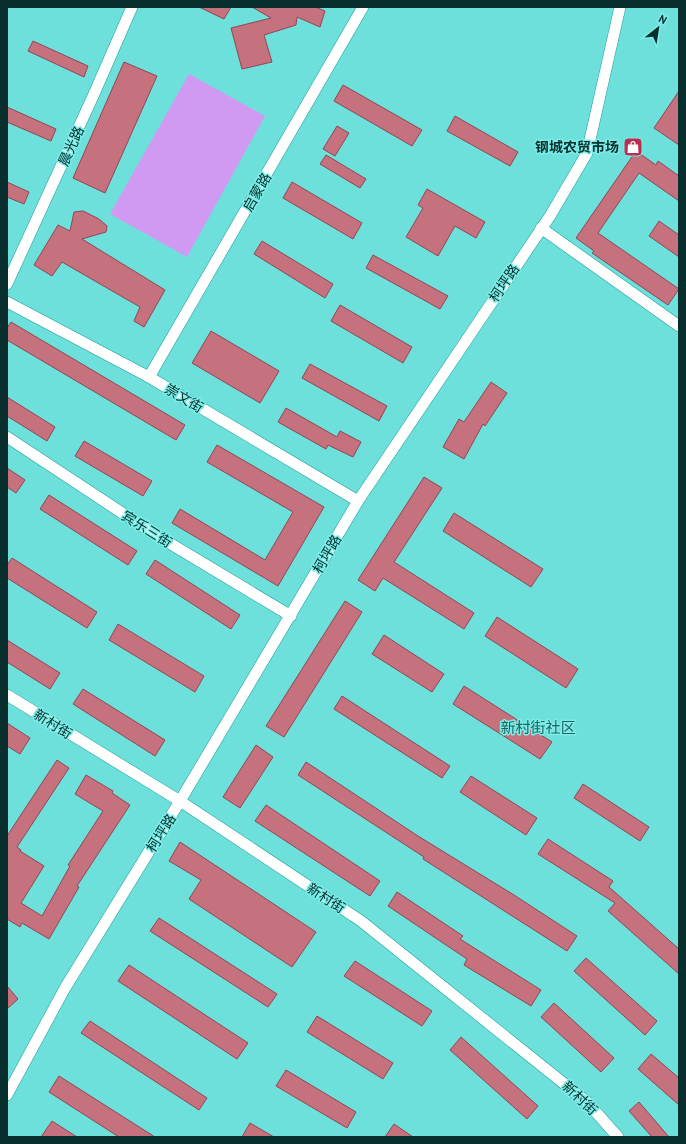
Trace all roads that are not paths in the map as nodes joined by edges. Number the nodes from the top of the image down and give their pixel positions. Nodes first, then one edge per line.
1 (132, 7) edge
2 (363, 7) edge
3 (620, 7) edge
4 (541, 228) junction
5 (7, 284) edge
6 (7, 302) edge
7 (679, 326) edge
8 (149, 377) junction
9 (7, 437) edge
10 (358, 501) junction
11 (291, 616) junction
12 (7, 695) edge
13 (180, 802) junction
14 (7, 1095) edge
15 (618, 1137) edge

1 - 5 street, 晨光路
2 - 8 street, 启蒙路
3 - 4 street, 柯坪路
4 - 7 street
4 - 10 street, 柯坪路
6 - 8 street, 崇文街
8 - 10 street, 崇文街
9 - 11 street, 宾乐三街
10 - 11 street, 柯坪路
11 - 13 street, 柯坪路
12 - 13 street, 新村街
13 - 14 street, 柯坪路
13 - 15 street, 新村街

